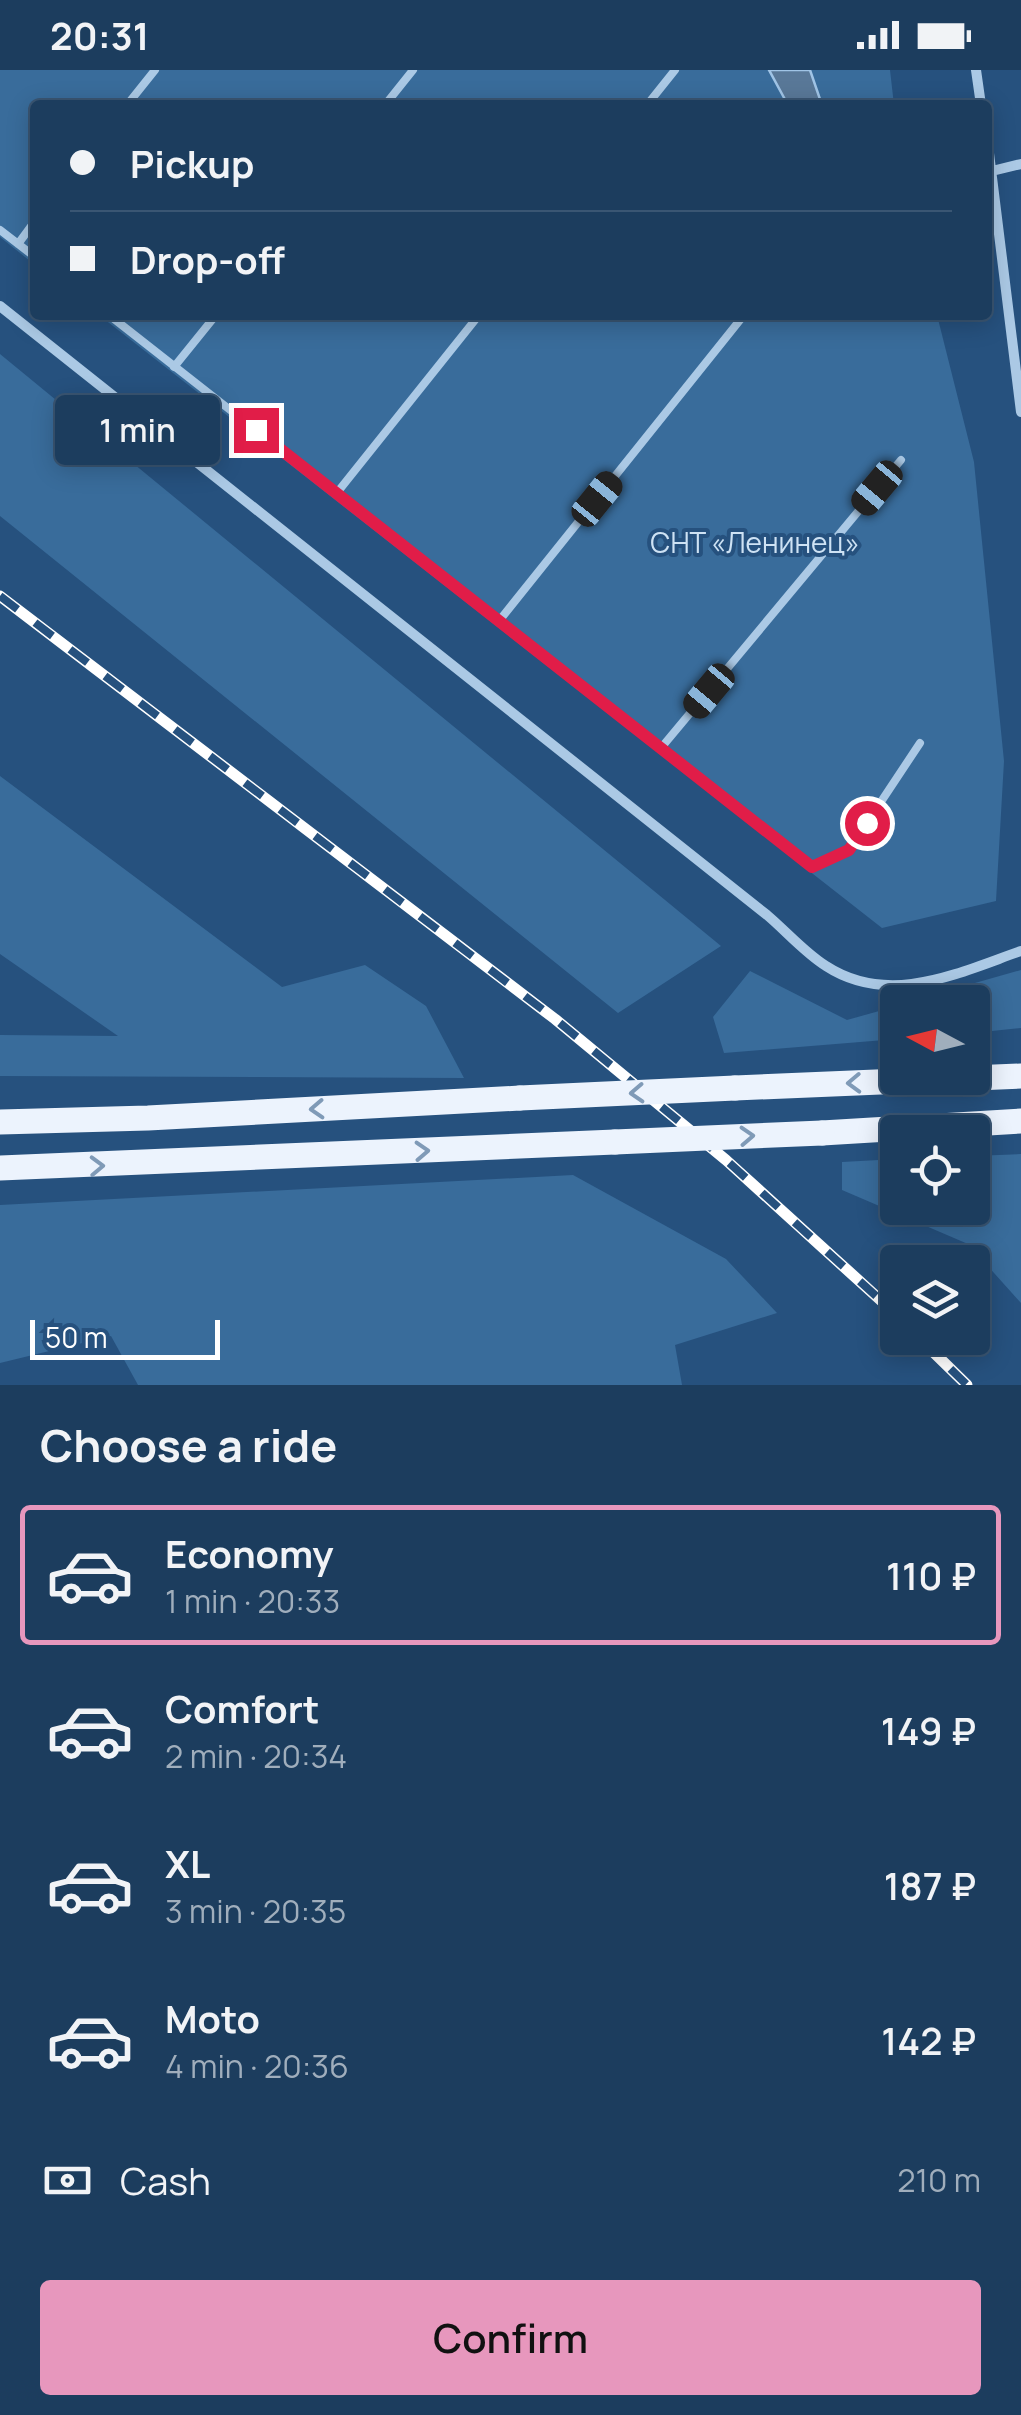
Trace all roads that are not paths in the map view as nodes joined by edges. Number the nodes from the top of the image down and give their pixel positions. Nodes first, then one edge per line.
1 (155, 70) edge
2 (413, 70) edge
3 (676, 70) edge
4 (976, 70) edge
5 (131, 100) edge
6 (389, 100) edge
7 (652, 100) edge
8 (980, 100) edge
9 (1021, 164) edge
10 (992, 171) joint
11 (30, 228) edge
12 (0, 230) edge
13 (18, 244) junction
14 (30, 253) edge
15 (0, 306) edge
16 (114, 320) edge
17 (212, 320) edge
18 (476, 320) edge
19 (740, 320) edge
20 (174, 366) junction
21 (1021, 412) edge
22 (901, 460) dead end
23 (336, 494) junction
24 (499, 622) junction
25 (920, 743) dead end
26 (661, 748) junction
27 (1021, 951) edge
28 (1021, 1076) edge
29 (1021, 1121) edge
30 (0, 1122) edge
31 (0, 1168) edge

1 - 5 lane
2 - 6 lane
3 - 7 lane
4 - 8 street
9 - 10 street
10 - 21 street
11 - 13 lane
12 - 13 lane
13 - 14 lane
15 - 27 street
16 - 20 lane
17 - 20 lane
18 - 23 lane
19 - 24 lane
20 - 23 lane
22 - 26 lane
23 - 24 lane
24 - 26 lane
25 - 26 lane
28 -> 30 main road, bridge
31 -> 29 main road, bridge

